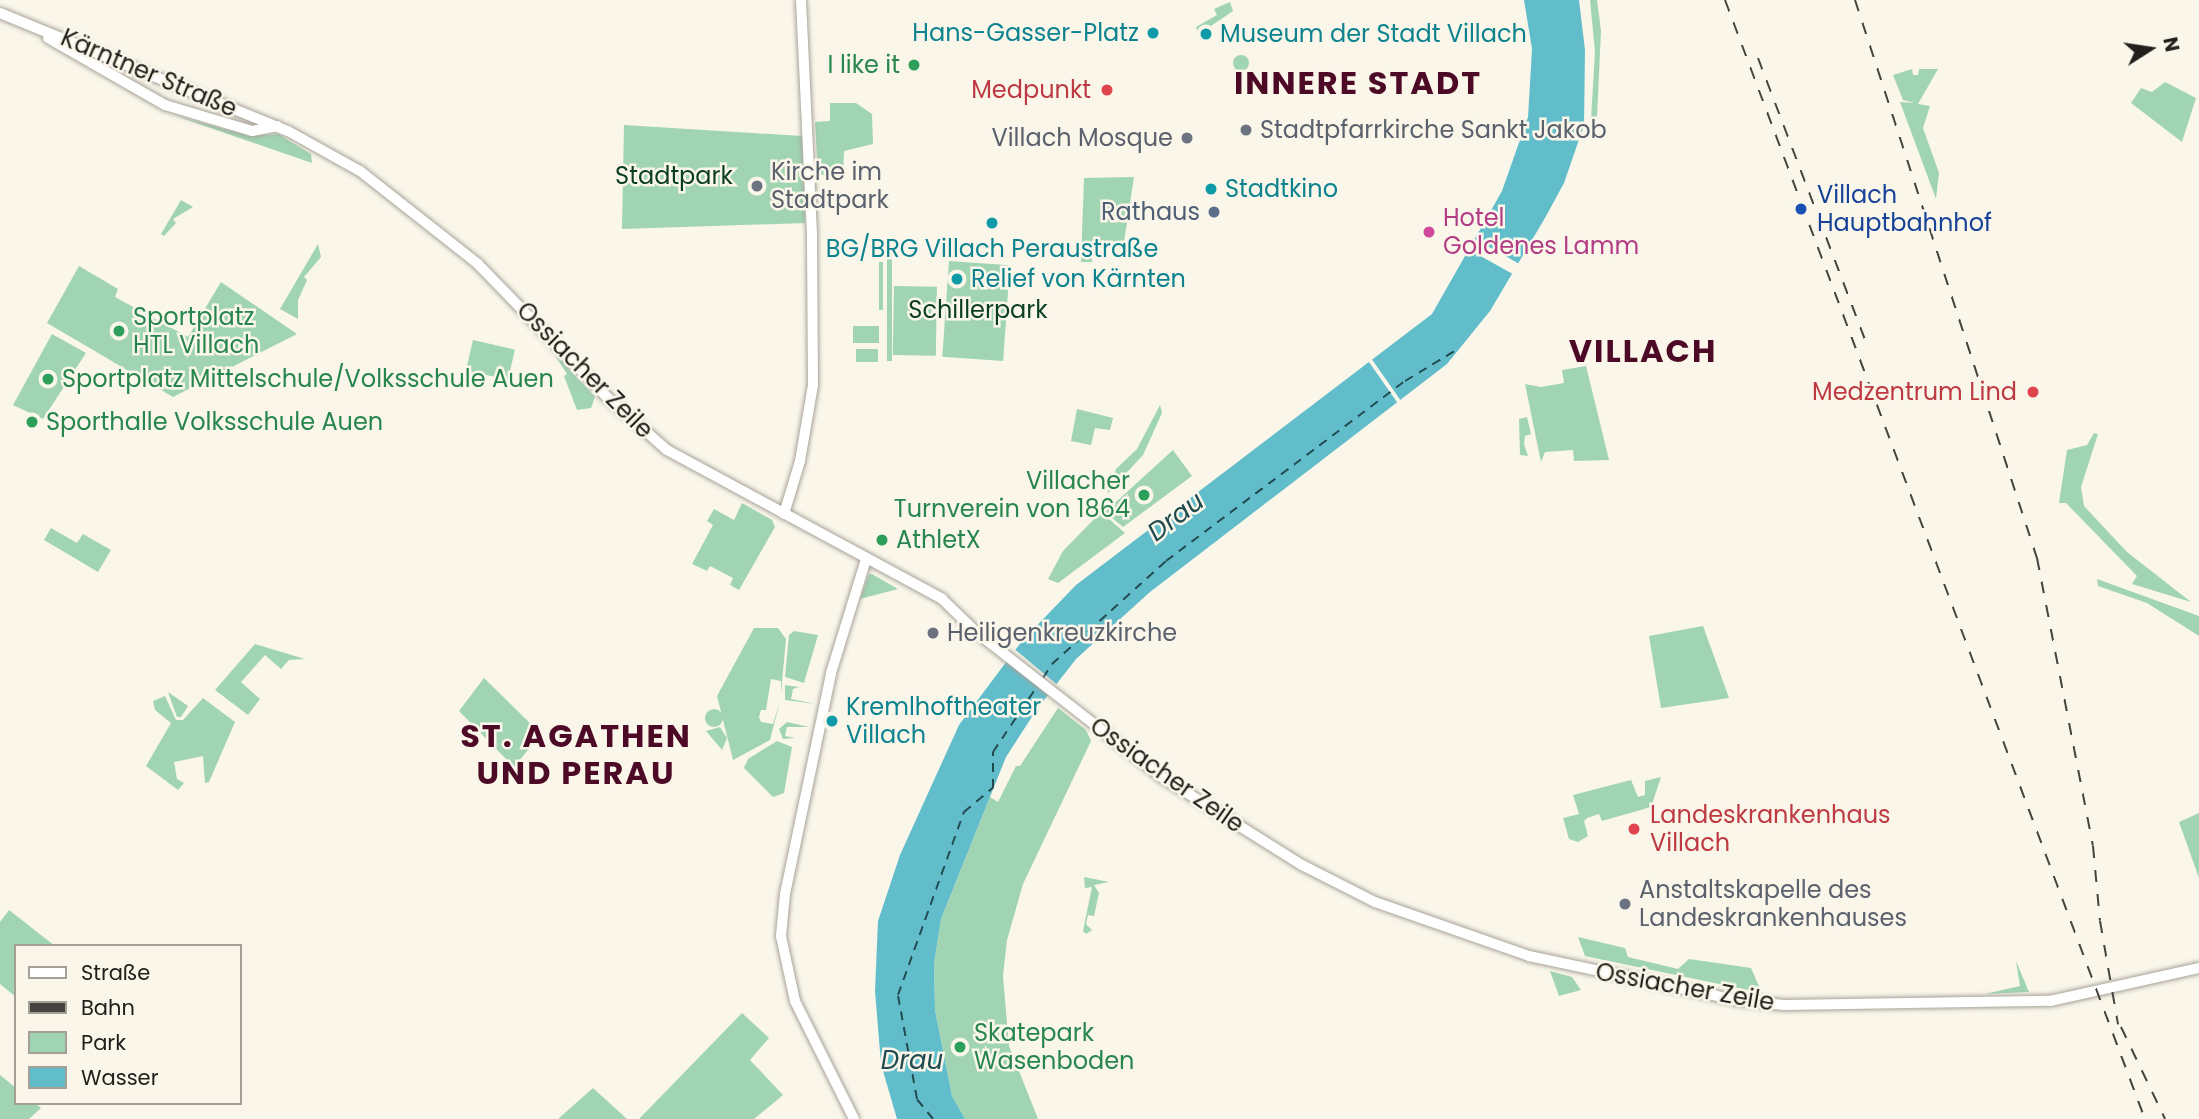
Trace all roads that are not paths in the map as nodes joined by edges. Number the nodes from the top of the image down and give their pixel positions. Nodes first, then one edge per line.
1 (801, 0) edge
2 (0, 13) edge
3 (26, 22) junction
4 (278, 126) junction
5 (298, 135) joint
6 (784, 514) junction
7 (866, 559) junction
8 (2199, 968) edge
9 (854, 1119) edge

1 - 6 main road
2 - 3 main road, Kärntner Straße
3 - 4 main road, Kärntner Straße
3 - 4 main road
4 - 5 main road, Kärntner Straße
5 - 6 main road, Ossiacher Zeile
6 - 7 main road, Ossiacher Zeile
7 - 8 main road, Ossiacher Zeile
7 - 9 main road

